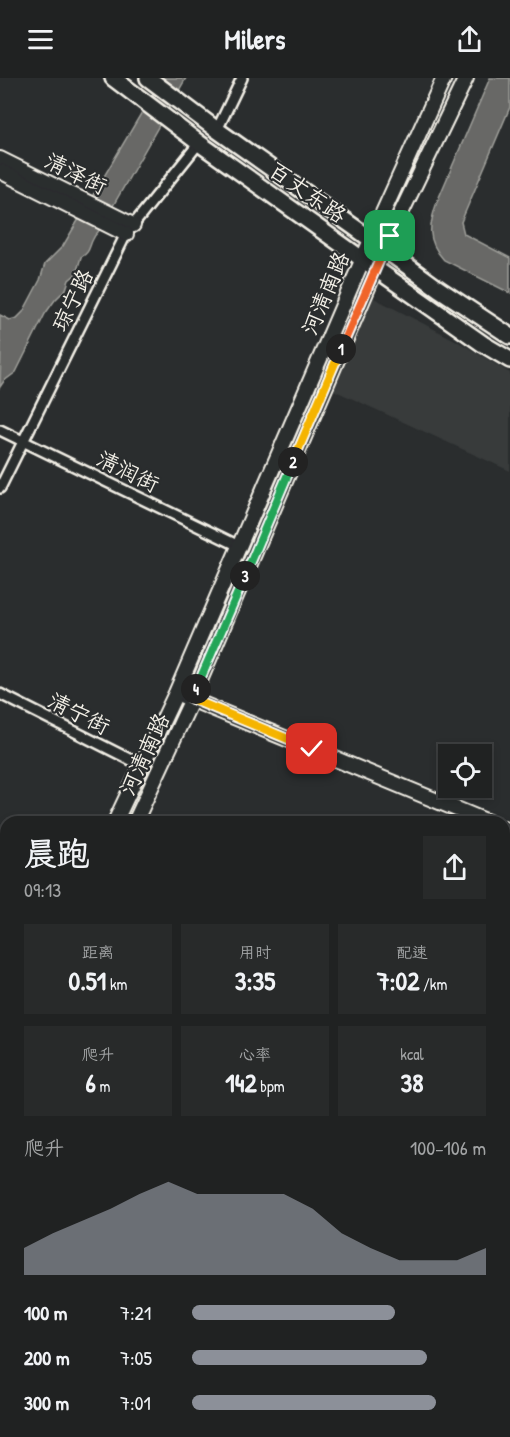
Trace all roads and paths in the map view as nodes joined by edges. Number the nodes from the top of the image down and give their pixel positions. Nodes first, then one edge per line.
1 (113, 78) edge
2 (148, 78) edge
3 (242, 78) edge
4 (444, 78) edge
5 (466, 78) edge
6 (217, 130) junction
7 (199, 143) junction
8 (0, 159) edge
9 (0, 171) edge
10 (130, 230) junction
11 (371, 239) junction
12 (385, 249) junction
13 (362, 259) junction
14 (376, 269) junction
15 (510, 336) edge
16 (510, 360) edge
17 (0, 430) edge
18 (23, 442) junction
19 (0, 488) edge
20 (239, 546) junction
21 (176, 693) junction
22 (0, 694) edge
23 (192, 699) junction
24 (141, 765) junction
25 (119, 816) edge
26 (138, 816) edge
27 (474, 816) edge

1 - 7 main road, 百丈东路
2 - 6 main road, 百丈东路
3 - 6 street
4 - 11 main road, 河清南路
5 - 12 main road, 河清南路
6 - 11 main road, 百丈东路
7 - 10 street, 琼宁路
7 - 13 main road, 百丈东路
8 - 10 main road, 清泽街
9 - 10 main road, 清泽街
10 - 18 street, 琼宁路
11 - 12 main road, 百丈东路
11 - 13 main road, 河清南路
12 - 14 main road, 河清南路
12 - 15 main road, 百丈东路
13 - 14 main road, 百丈东路
13 - 20 main road, 河清南路
14 - 16 main road, 百丈东路
14 - 23 main road, 河清南路
17 - 18 street, 清润街
18 - 19 street, 琼宁路
18 - 20 street, 清润街
20 - 21 main road, 河清南路
21 - 23 main road
21 - 24 main road, 河清南路
22 - 24 street, 清宁街
23 - 26 main road, 河清南路
23 - 27 main road
24 - 25 main road, 河清南路

